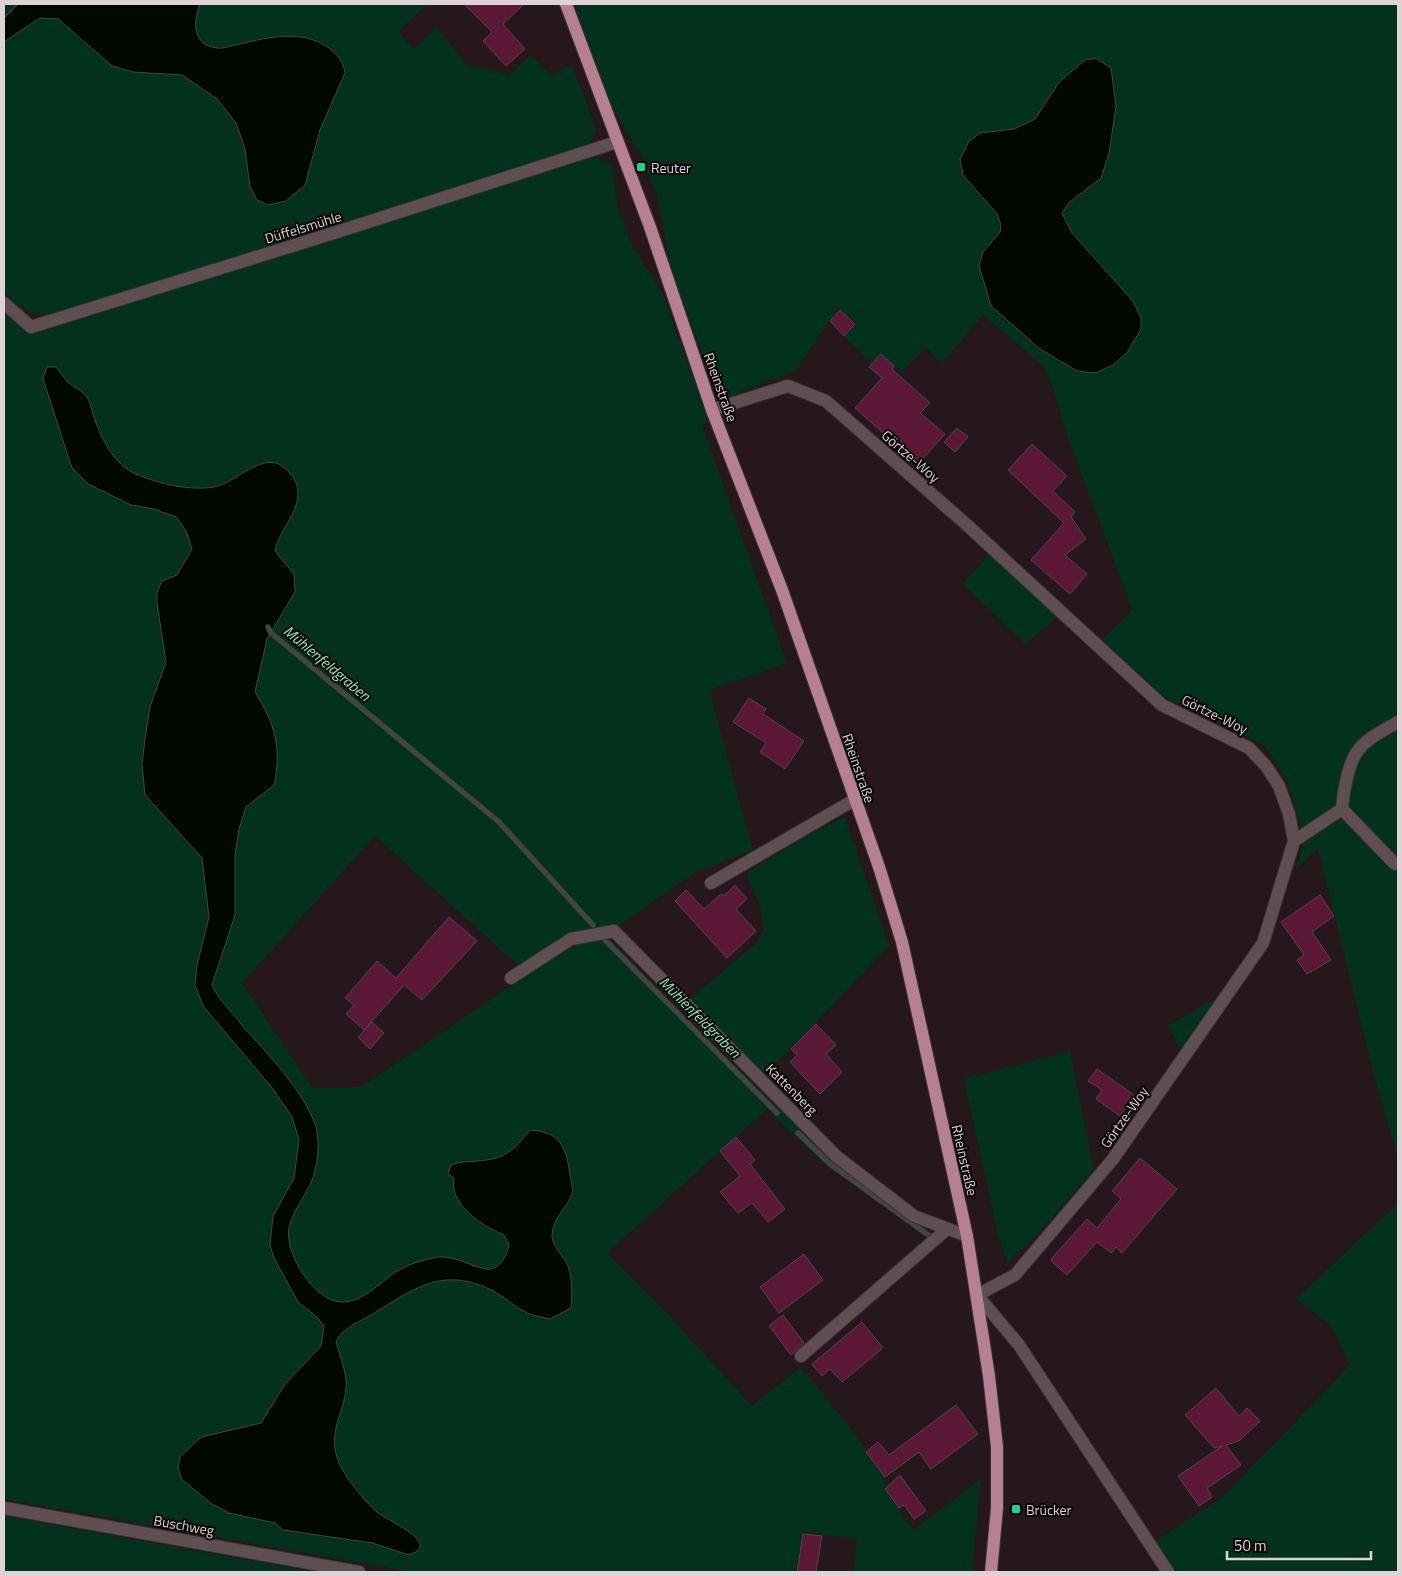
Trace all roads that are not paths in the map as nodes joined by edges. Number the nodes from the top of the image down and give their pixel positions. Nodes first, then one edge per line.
1 (566, 4) edge
2 (617, 142) junction
3 (4, 303) edge
4 (712, 410) junction
5 (1398, 722) edge
6 (854, 800) junction
7 (1342, 809) junction
8 (1294, 841) junction
9 (1395, 864) dead end
10 (710, 883) dead end
11 (510, 978) dead end
12 (948, 1229) junction
13 (967, 1236) junction
14 (977, 1295) junction
15 (801, 1356) dead end
16 (4, 1508) edge
17 (359, 1572) edge
18 (991, 1572) edge
19 (1168, 1572) edge

1 - 2 main road, Rheinstraße
2 - 3 street, Düffelsmühle
2 - 4 main road, Rheinstraße
4 - 6 main road, Rheinstraße
4 - 8 street, Görtze-Woy
5 - 7 street
6 - 10 street
6 - 13 main road, Rheinstraße
7 - 8 street
7 - 9 street
8 - 14 street, Görtze-Woy
11 - 12 street, Kattenberg
12 - 13 street, Kattenberg
12 - 15 street
13 - 14 main road, Rheinstraße
14 - 18 main road, Rheinstraße
14 - 19 street
16 - 17 street, Buschweg

